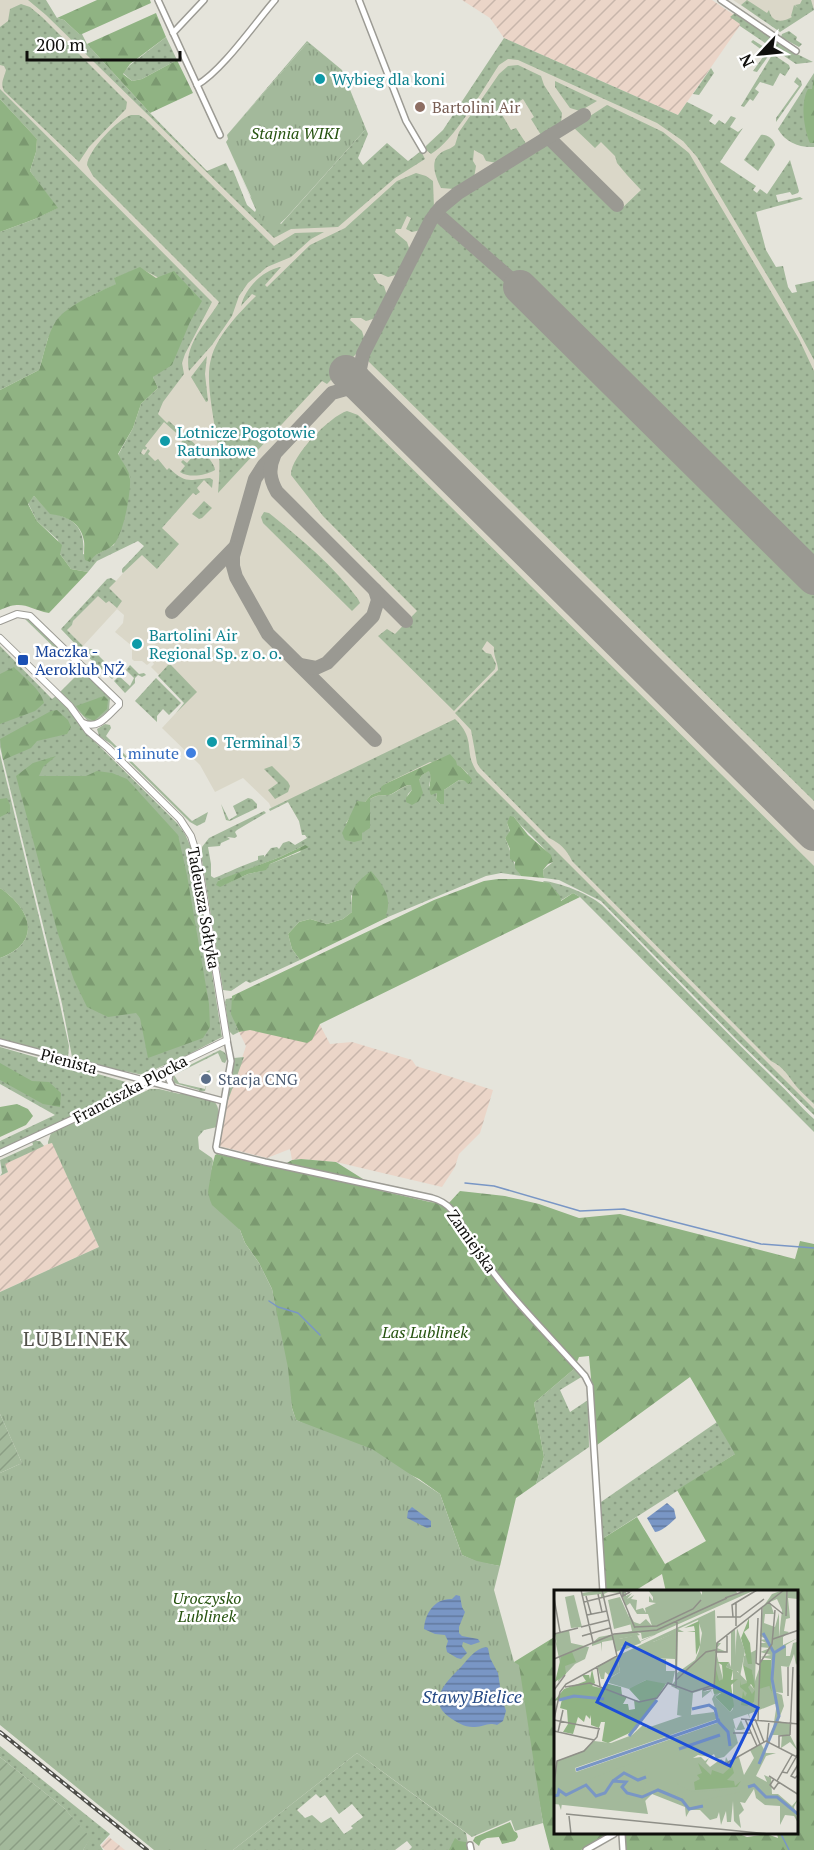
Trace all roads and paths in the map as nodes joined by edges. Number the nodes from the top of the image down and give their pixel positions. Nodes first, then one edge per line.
1 (158, 0) edge
2 (204, 0) edge
3 (275, 0) edge
4 (359, 0) edge
5 (721, 0) edge
6 (173, 33) junction
7 (796, 51) dead end
8 (197, 85) junction
9 (220, 135) dead end
10 (423, 150) dead end
11 (0, 621) edge
12 (0, 638) edge
13 (82, 722) junction
14 (97, 725) junction
15 (99, 741) junction
16 (226, 1040) junction
17 (0, 1042) edge
18 (171, 1066) junction
19 (145, 1081) junction
20 (173, 1088) junction
21 (223, 1101) junction
22 (0, 1153) edge
23 (603, 1590) edge
24 (611, 1835) edge
25 (622, 1835) edge
26 (586, 1850) edge
27 (623, 1850) edge

1 - 6 street
2 - 6 street
3 - 8 street
4 - 10 street
5 - 7 street
6 - 8 street
8 - 9 street
11 - 14 street
12 - 13 street, Tadeusza Sołtyka
13 - 14 street
13 - 15 street, Tadeusza Sołtyka
14 - 15 street
15 - 16 street, Tadeusza Sołtyka
16 - 18 street, Franciszka Plocka
16 - 21 street, Zamiejska
17 - 19 street, Pienista
18 - 19 street, Franciszka Plocka
18 - 20 street
19 - 20 street, Pienista
19 - 22 street, Franciszka Plocka
20 - 21 street, Pienista
21 - 23 street, Zamiejska
24 - 26 street
25 - 27 street

